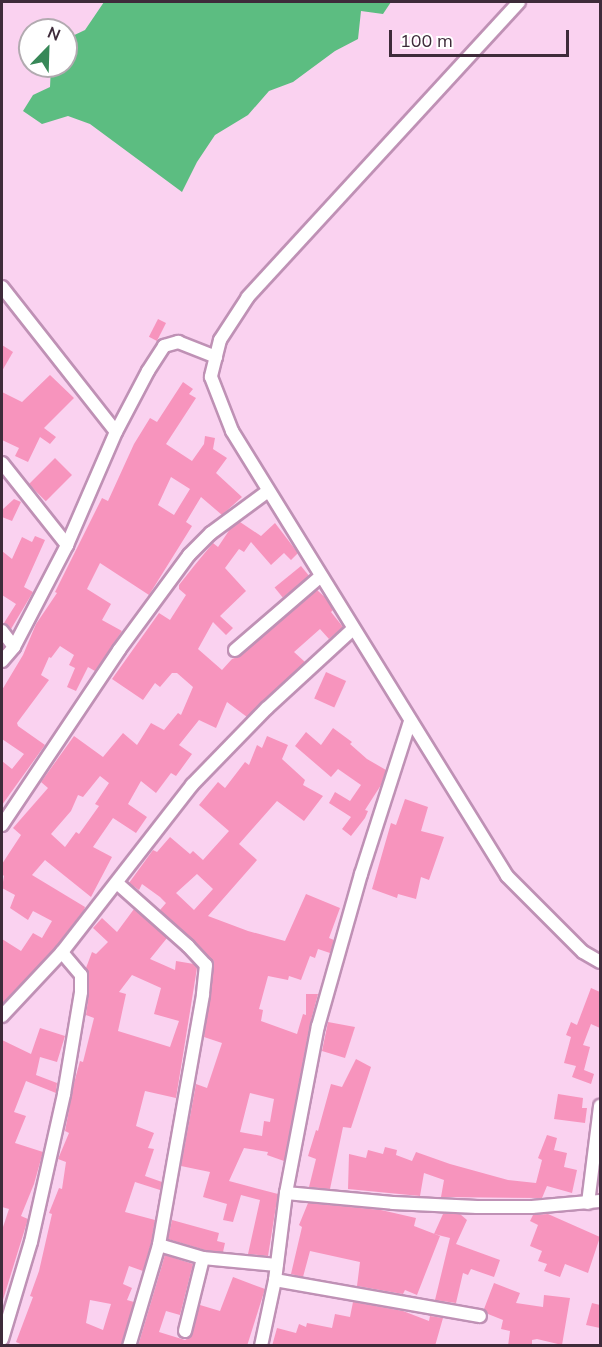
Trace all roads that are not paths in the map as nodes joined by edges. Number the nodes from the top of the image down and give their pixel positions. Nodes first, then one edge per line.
1 (519, 2) edge
2 (2, 287) edge
3 (216, 357) junction
4 (116, 432) junction
5 (2, 463) edge
6 (268, 491) junction
7 (67, 545) junction
8 (321, 576) junction
9 (353, 629) junction
10 (2, 631) edge
11 (14, 646) junction
12 (235, 650) dead end
13 (2, 661) edge
14 (410, 721) junction
15 (2, 825) edge
16 (117, 883) junction
17 (62, 952) junction
18 (600, 962) edge
19 (2, 1016) edge
20 (600, 1106) edge
21 (286, 1193) junction
22 (594, 1202) edge
23 (159, 1245) junction
24 (203, 1258) junction
25 (277, 1265) junction
26 (275, 1280) junction
27 (480, 1316) dead end
28 (185, 1331) dead end
29 (2, 1339) edge
30 (129, 1346) edge
31 (261, 1346) edge

1 - 3 street
2 - 4 street
3 - 4 street
3 - 6 street
4 - 7 street
5 - 7 street
6 - 8 street
6 - 15 street
7 - 11 street
8 - 9 street
8 - 12 street
9 - 14 street
9 - 16 street
10 - 11 street
11 - 13 street
14 - 18 street
14 - 21 street
16 - 17 street
16 - 23 street
17 - 19 street
17 - 29 street
20 - 22 street
21 - 22 street
21 - 25 street
23 - 24 street
23 - 30 street
24 - 25 street
24 - 28 street
25 - 26 street
26 - 27 street
26 - 31 street

